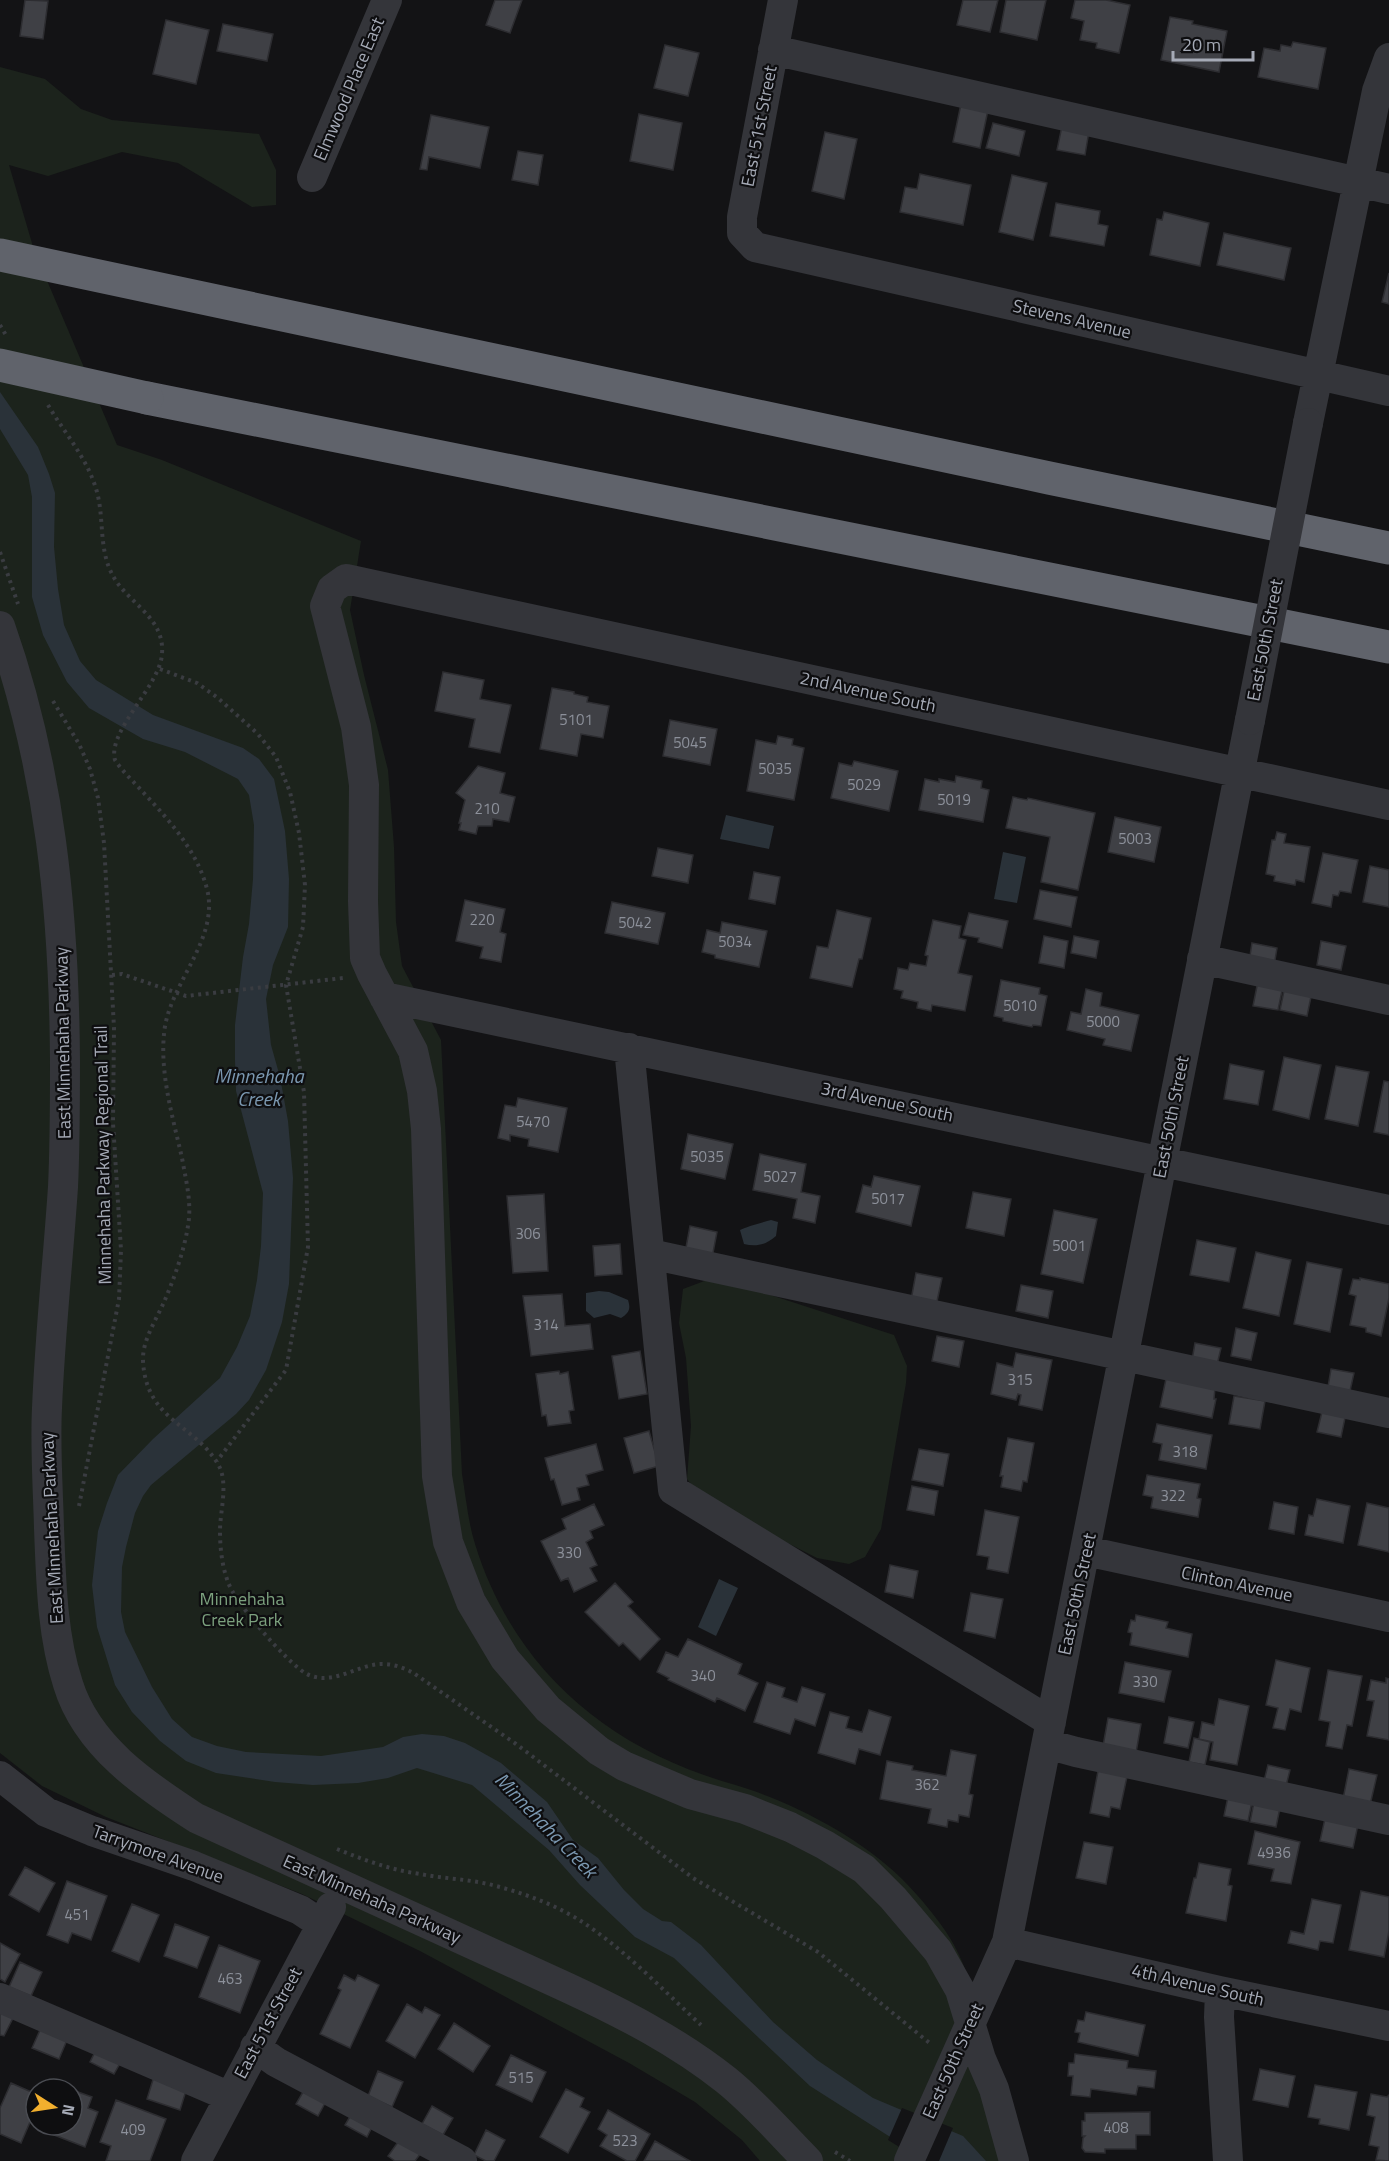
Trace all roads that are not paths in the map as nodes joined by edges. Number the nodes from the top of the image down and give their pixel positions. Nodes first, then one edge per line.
1 (387, 0) edge
2 (783, 0) edge
3 (773, 50) junction
4 (1389, 58) edge
5 (312, 177) dead end
6 (1358, 182) junction
7 (1389, 189) edge
8 (755, 247) joint
9 (0, 255) edge
10 (6, 354) edge
11 (1318, 376) junction
12 (1389, 391) edge
13 (1389, 548) edge
14 (9, 616) edge
15 (1389, 647) edge
16 (1239, 773) junction
17 (1389, 805) edge
18 (1202, 959) junction
19 (378, 986) junction
20 (1389, 1000) edge
21 (629, 1048) junction
22 (1163, 1160) junction
23 (1389, 1210) edge
24 (650, 1254) junction
25 (1124, 1356) junction
26 (1389, 1413) edge
27 (1086, 1551) junction
28 (1389, 1617) edge
29 (1049, 1733) junction
30 (0, 1776) edge
31 (1389, 1820) edge
32 (342, 1886) junction
33 (321, 1924) junction
34 (1007, 1942) junction
35 (1220, 1991) junction
36 (0, 1998) edge
37 (970, 2022) junction
38 (1389, 2026) edge
39 (255, 2046) junction
40 (228, 2096) junction
41 (818, 2154) edge
42 (196, 2161) edge
43 (462, 2161) edge
44 (909, 2161) edge
45 (1014, 2161) edge
46 (1228, 2161) edge

1 - 5 street, Elmwood Place East
2 - 3 street, East 51st Street
3 - 6 street
3 - 8 street, East 51st Street
4 - 6 street, East 50th Street
6 - 7 street
6 - 11 street, East 50th Street
8 - 11 street, Stevens Avenue
9 - 13 highway
10 - 15 highway, bridge
11 - 12 street, Stevens Avenue
11 - 16 street, East 50th Street, bridge
14 - 32 street, East Minnehaha Parkway
16 - 17 street, 2nd Avenue South
16 - 18 street, East 50th Street
16 - 19 street, 2nd Avenue South
18 - 20 street
18 - 22 street, East 50th Street
19 - 21 street, 3rd Avenue South
19 - 37 street
21 - 22 street, 3rd Avenue South
21 - 24 street
22 - 23 street, 3rd Avenue South
22 - 25 street, East 50th Street
24 - 25 street
24 - 29 street
25 - 26 street
25 - 27 street, East 50th Street
27 - 28 street, Clinton Avenue
27 - 29 street, East 50th Street
29 - 31 street
29 - 34 street, East 50th Street
30 - 33 street, Tarrymore Avenue
32 - 33 street, East 51st Street
32 - 41 street, East Minnehaha Parkway
33 - 39 street, East 51st Street
34 - 35 street, 4th Avenue South
34 - 37 street, East 50th Street
35 - 38 street, 4th Avenue South
35 - 46 street
36 - 40 street
37 - 44 street, East 50th Street
37 - 45 street
39 - 40 street, East 51st Street
39 - 43 street
40 - 42 street, East 51st Street

